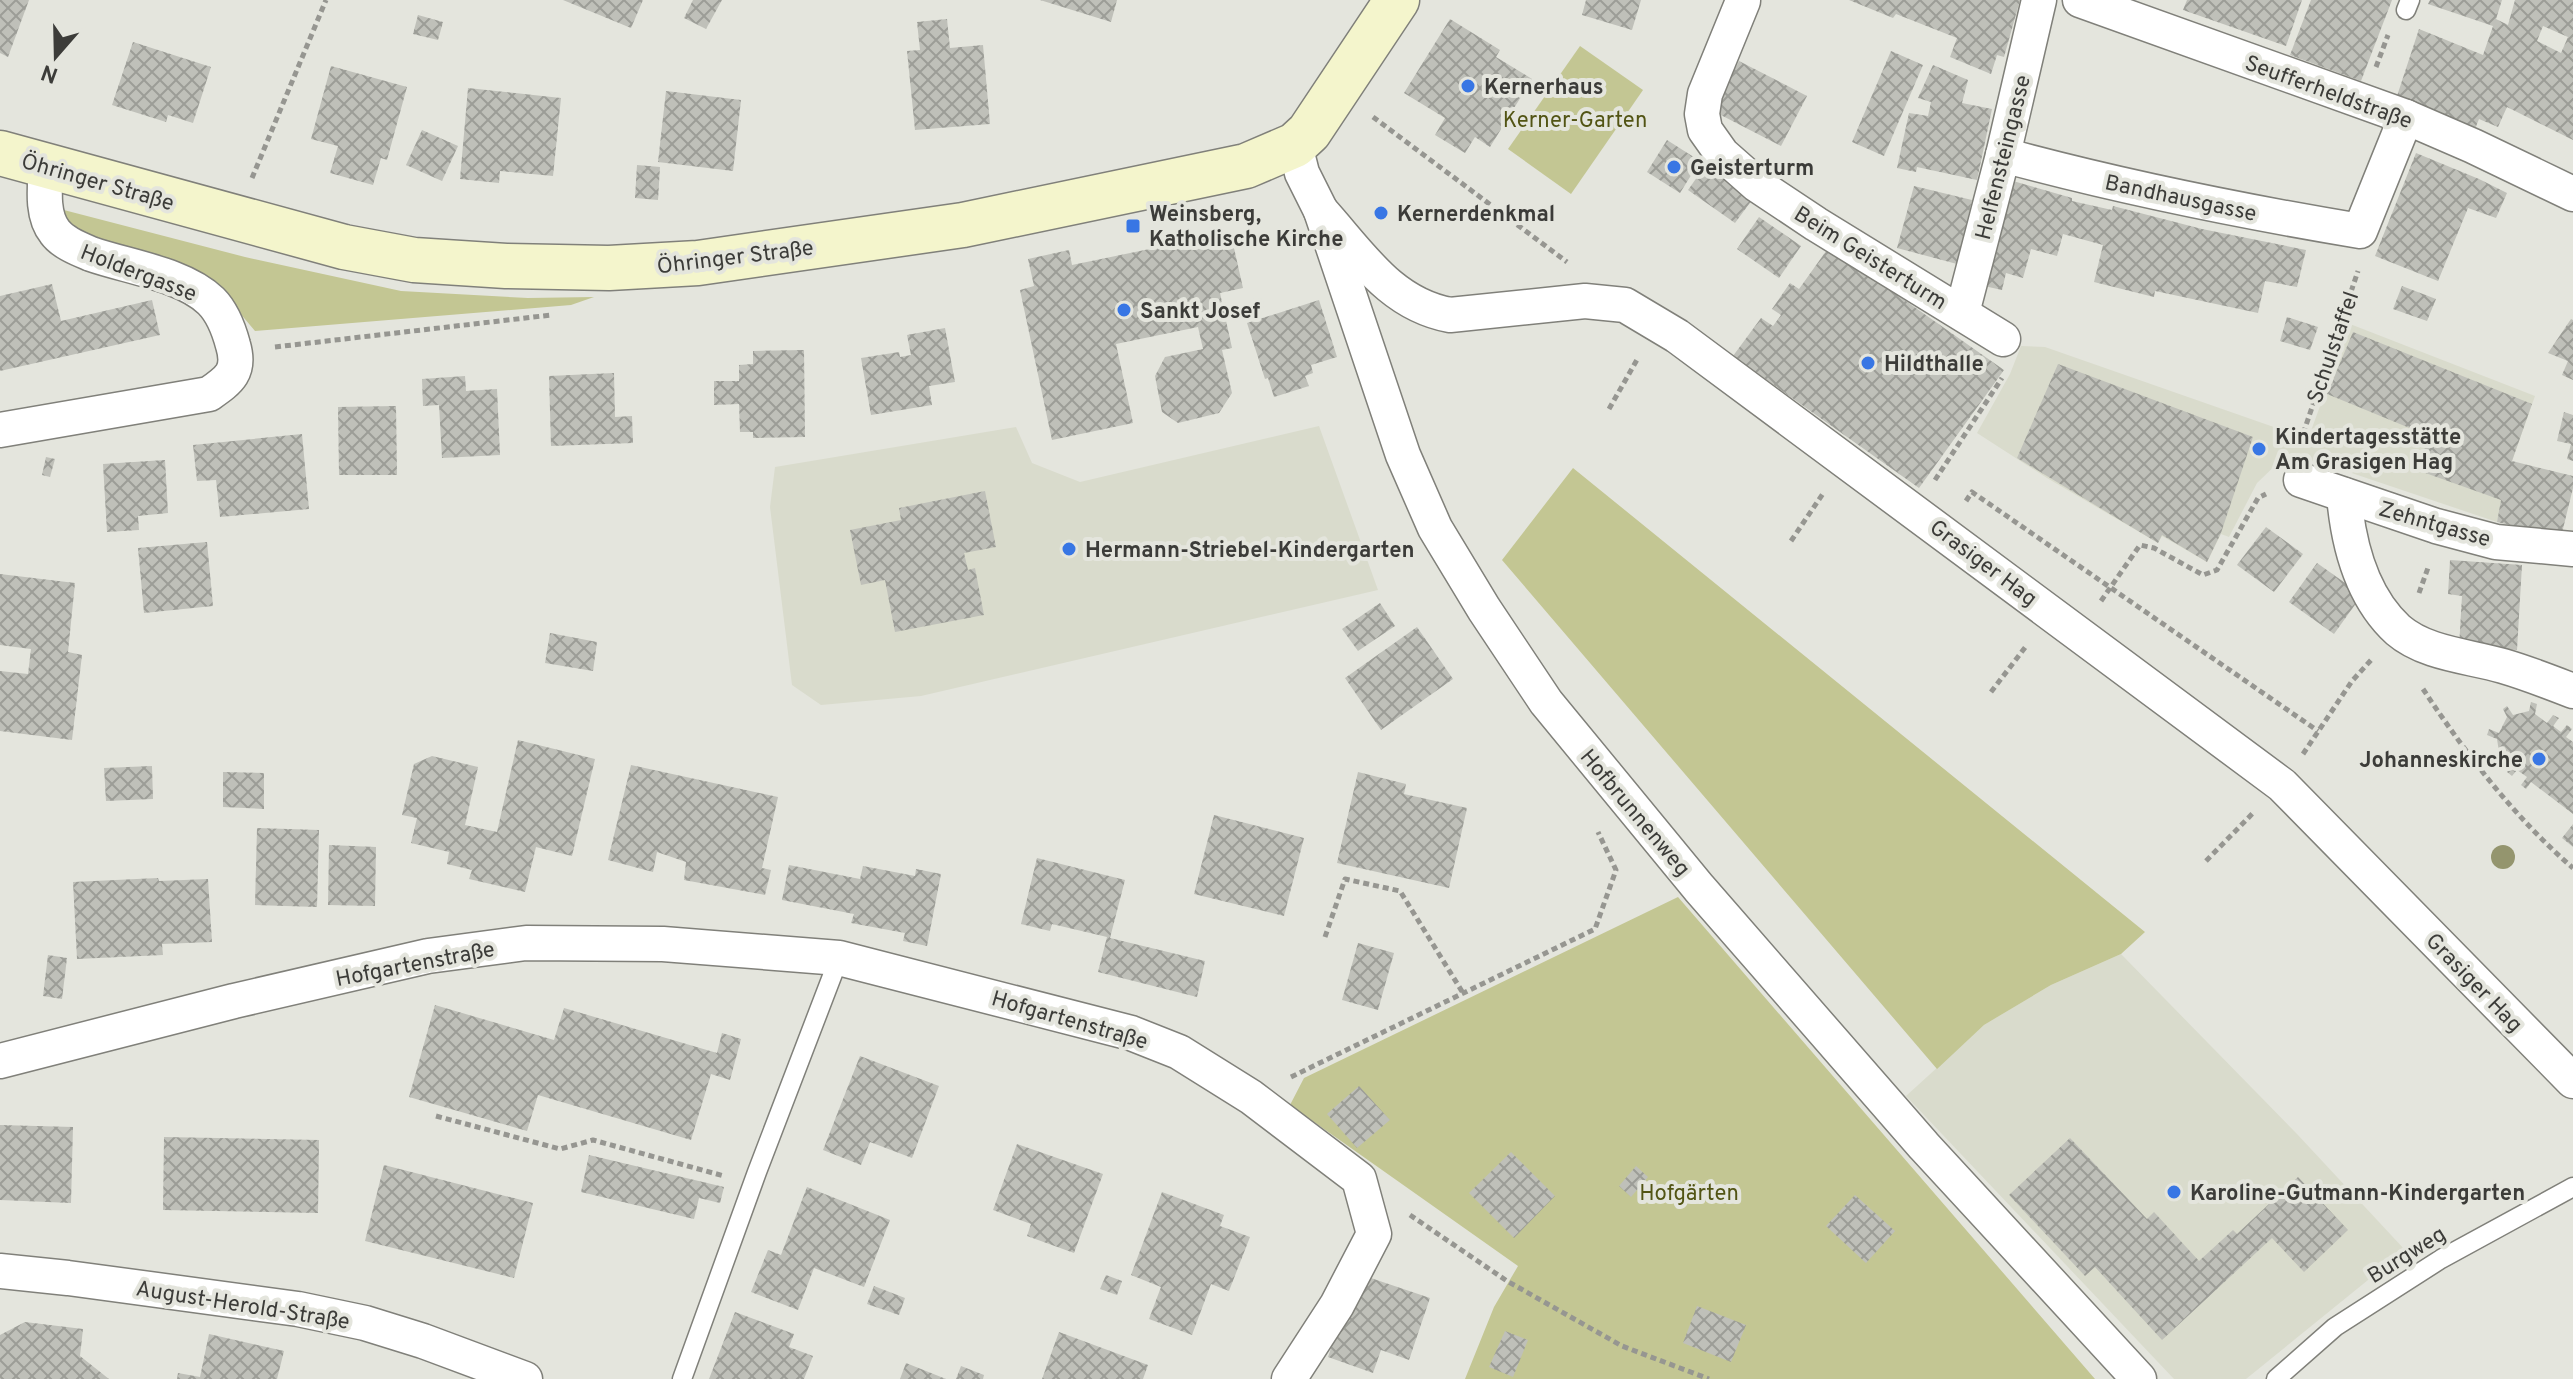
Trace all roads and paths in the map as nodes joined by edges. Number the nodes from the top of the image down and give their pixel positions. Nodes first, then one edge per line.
1 (326, 0) edge
2 (1397, 0) edge
3 (2039, 0) edge
4 (2080, 0) edge
5 (1743, 1) edge
6 (2389, 33) dead end
7 (2372, 77) dead end
8 (1373, 117) dead end
9 (2406, 117) junction
10 (1295, 145) junction
11 (0, 153) edge
12 (2003, 155) junction
13 (46, 166) junction
14 (2573, 194) edge
15 (1321, 211) junction
16 (235, 219) junction
17 (2360, 247) junction
18 (1625, 305) junction
19 (1962, 313) junction
20 (487, 322) dead end
21 (1657, 324) junction
22 (2003, 339) joint
23 (235, 352) junction
24 (1609, 409) dead end
25 (0, 430) edge
26 (2303, 431) dead end
27 (1845, 459) junction
28 (2301, 480) dead end
29 (2344, 495) junction
30 (2258, 498) dead end
31 (1915, 511) junction
32 (1943, 531) junction
33 (1791, 541) dead end
34 (2573, 549) edge
35 (2111, 587) junction
36 (2065, 623) junction
37 (2364, 666) dead end
38 (2417, 681) dead end
39 (2573, 691) edge
40 (1991, 692) dead end
41 (2318, 731) junction
42 (2282, 785) junction
43 (1598, 831) dead end
44 (2206, 861) dead end
45 (2573, 868) edge
46 (1325, 937) dead end
47 (839, 958) junction
48 (1463, 993) junction
49 (0, 1061) edge
50 (2573, 1081) edge
51 (1251, 1097) junction
52 (436, 1116) dead end
53 (1359, 1179) junction
54 (752, 1184) junction
55 (2573, 1187) edge
56 (0, 1271) edge
57 (525, 1379) edge
58 (682, 1379) edge
59 (1289, 1379) edge
60 (1709, 1379) edge
61 (2139, 1379) edge
62 (2276, 1379) edge

1 - 16 path
2 - 10 street, Öhringer Straße
3 - 12 street, Helfensteingasse
4 - 9 street, Seufferheldstraße
5 - 19 street, Beim Geisterturm
6 - 7 path
8 - 18 path
9 - 14 street, Seufferheldstraße
9 - 17 street
10 - 15 street, Hofbrunnenweg
10 - 16 street, Öhringer Straße
11 - 13 street, Öhringer Straße
12 - 17 street, Bandhausgasse
12 - 19 street, Helfensteingasse
13 - 16 street, Öhringer Straße
13 - 23 street, Holdergasse
15 - 18 street, Grasiger Hag
15 - 61 street, Hofbrunnenweg
17 - 26 path, Schulstaffel
18 - 21 street, Grasiger Hag
19 - 22 street, Beim Geisterturm
20 - 23 path
21 - 24 path
21 - 27 street, Grasiger Hag
22 - 31 path
23 - 25 street
27 - 31 street, Grasiger Hag
27 - 33 path
28 - 29 street, Zehntgasse
29 - 34 street, Zehntgasse
29 - 39 street
30 - 35 path
31 - 32 street, Grasiger Hag
32 - 35 path
32 - 36 street, Grasiger Hag
35 - 36 path
35 - 41 path
36 - 40 path
36 - 42 street, Grasiger Hag
37 - 41 path
38 - 45 path
41 - 42 path
42 - 44 path
42 - 50 street, Grasiger Hag
43 - 48 path
46 - 48 path
47 - 49 street, Hofgartenstraße
47 - 51 street, Hofgartenstraße
47 - 54 lane
48 - 51 path
51 - 53 street, Hofgartenstraße
52 - 54 path
53 - 59 street
53 - 60 path
54 - 58 lane
55 - 62 lane, Burgweg
56 - 57 street, August-Herold-Straße

